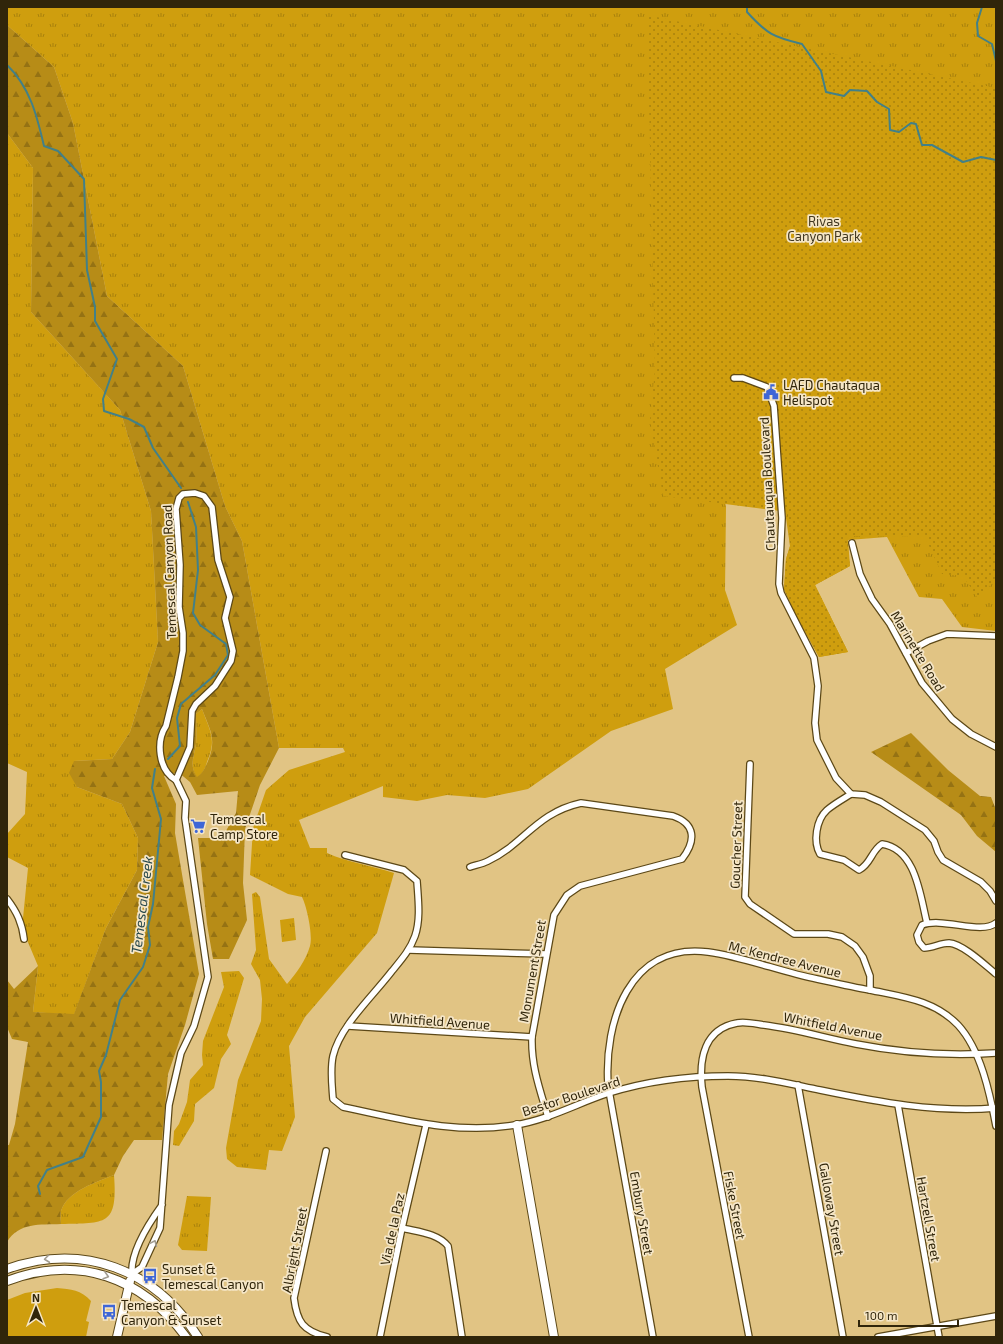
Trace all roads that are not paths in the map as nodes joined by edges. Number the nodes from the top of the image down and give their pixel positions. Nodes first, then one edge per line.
1 (734, 378) dead end
2 (852, 543) dead end
3 (996, 636) edge
4 (906, 653) junction
5 (996, 747) edge
6 (750, 764) dead end
7 (176, 780) junction
8 (851, 794) junction
9 (344, 855) dead end
10 (470, 867) dead end
11 (7, 899) edge
12 (996, 901) edge
13 (927, 923) junction
14 (996, 923) edge
15 (24, 939) dead end
16 (409, 950) junction
17 (546, 954) junction
18 (996, 974) edge
19 (870, 990) junction
20 (348, 1026) junction
21 (532, 1037) junction
22 (996, 1053) edge
23 (977, 1054) junction
24 (701, 1077) junction
25 (798, 1086) junction
26 (609, 1093) junction
27 (898, 1105) junction
28 (994, 1108) edge
29 (548, 1117) junction
30 (426, 1125) junction
31 (517, 1125) junction
32 (996, 1126) edge
33 (326, 1151) dead end
34 (162, 1205) junction
35 (402, 1228) junction
36 (7, 1269) edge
37 (132, 1274) junction
38 (7, 1281) edge
39 (129, 1285) junction
40 (996, 1316) edge
41 (937, 1326) junction
42 (117, 1337) edge
43 (186, 1337) edge
44 (198, 1337) edge
45 (327, 1337) edge
46 (380, 1337) edge
47 (462, 1337) edge
48 (554, 1337) edge
49 (654, 1337) edge
50 (749, 1337) edge
51 (843, 1337) edge
52 (878, 1337) edge
53 (939, 1337) edge

1 - 8 street, Chautauqua Boulevard
2 - 4 street, Marinette Road
3 - 4 street
4 - 5 street, Marinette Road
6 - 19 street, Goucher Street
7 - 7 street, Temescal Canyon Road
7 - 34 street, Temescal Canyon Road
8 - 12 street
8 - 13 street
9 - 16 street, Bestor Boulevard
10 - 17 street, Monument Street
11 - 15 street
13 - 14 street
13 - 18 street
16 - 17 street
16 - 20 street, Bestor Boulevard
17 - 21 street, Monument Street
19 - 23 street, Mc Kendree Avenue
19 - 26 street, Mc Kendree Avenue
20 - 21 street, Whitfield Avenue
20 - 30 street, Bestor Boulevard
21 - 29 street, Monument Street
22 - 23 street, Whitfield Avenue
23 - 24 street, Whitfield Avenue
23 - 28 street, Mc Kendree Avenue
24 - 25 street, Bestor Boulevard
24 - 26 street, Bestor Boulevard
24 - 50 street, Fiske Street
25 - 27 street, Bestor Boulevard
25 - 51 street, Galloway Street
26 - 29 street, Bestor Boulevard
26 - 49 street, Embury Street
27 - 28 street, Bestor Boulevard
27 - 41 street, Hartzell Street
28 - 32 street, Mc Kendree Avenue
29 - 31 street, Bestor Boulevard
30 - 31 street, Bestor Boulevard
30 - 35 street, Via de la Paz
31 - 48 main road
33 - 45 street, Albright Street
34 - 37 street, Temescal Canyon Road
37 -> 34 street, Temescal Canyon Road
35 - 46 street, Via de la Paz
35 - 47 street
37 -> 36 main road
37 - 39 main road, Temescal Canyon Road
37 - 44 main road
38 -> 39 main road
39 - 42 main road, Temescal Canyon Road
39 - 43 main road
40 - 41 street
41 - 52 street
41 - 53 street, Hartzell Street

